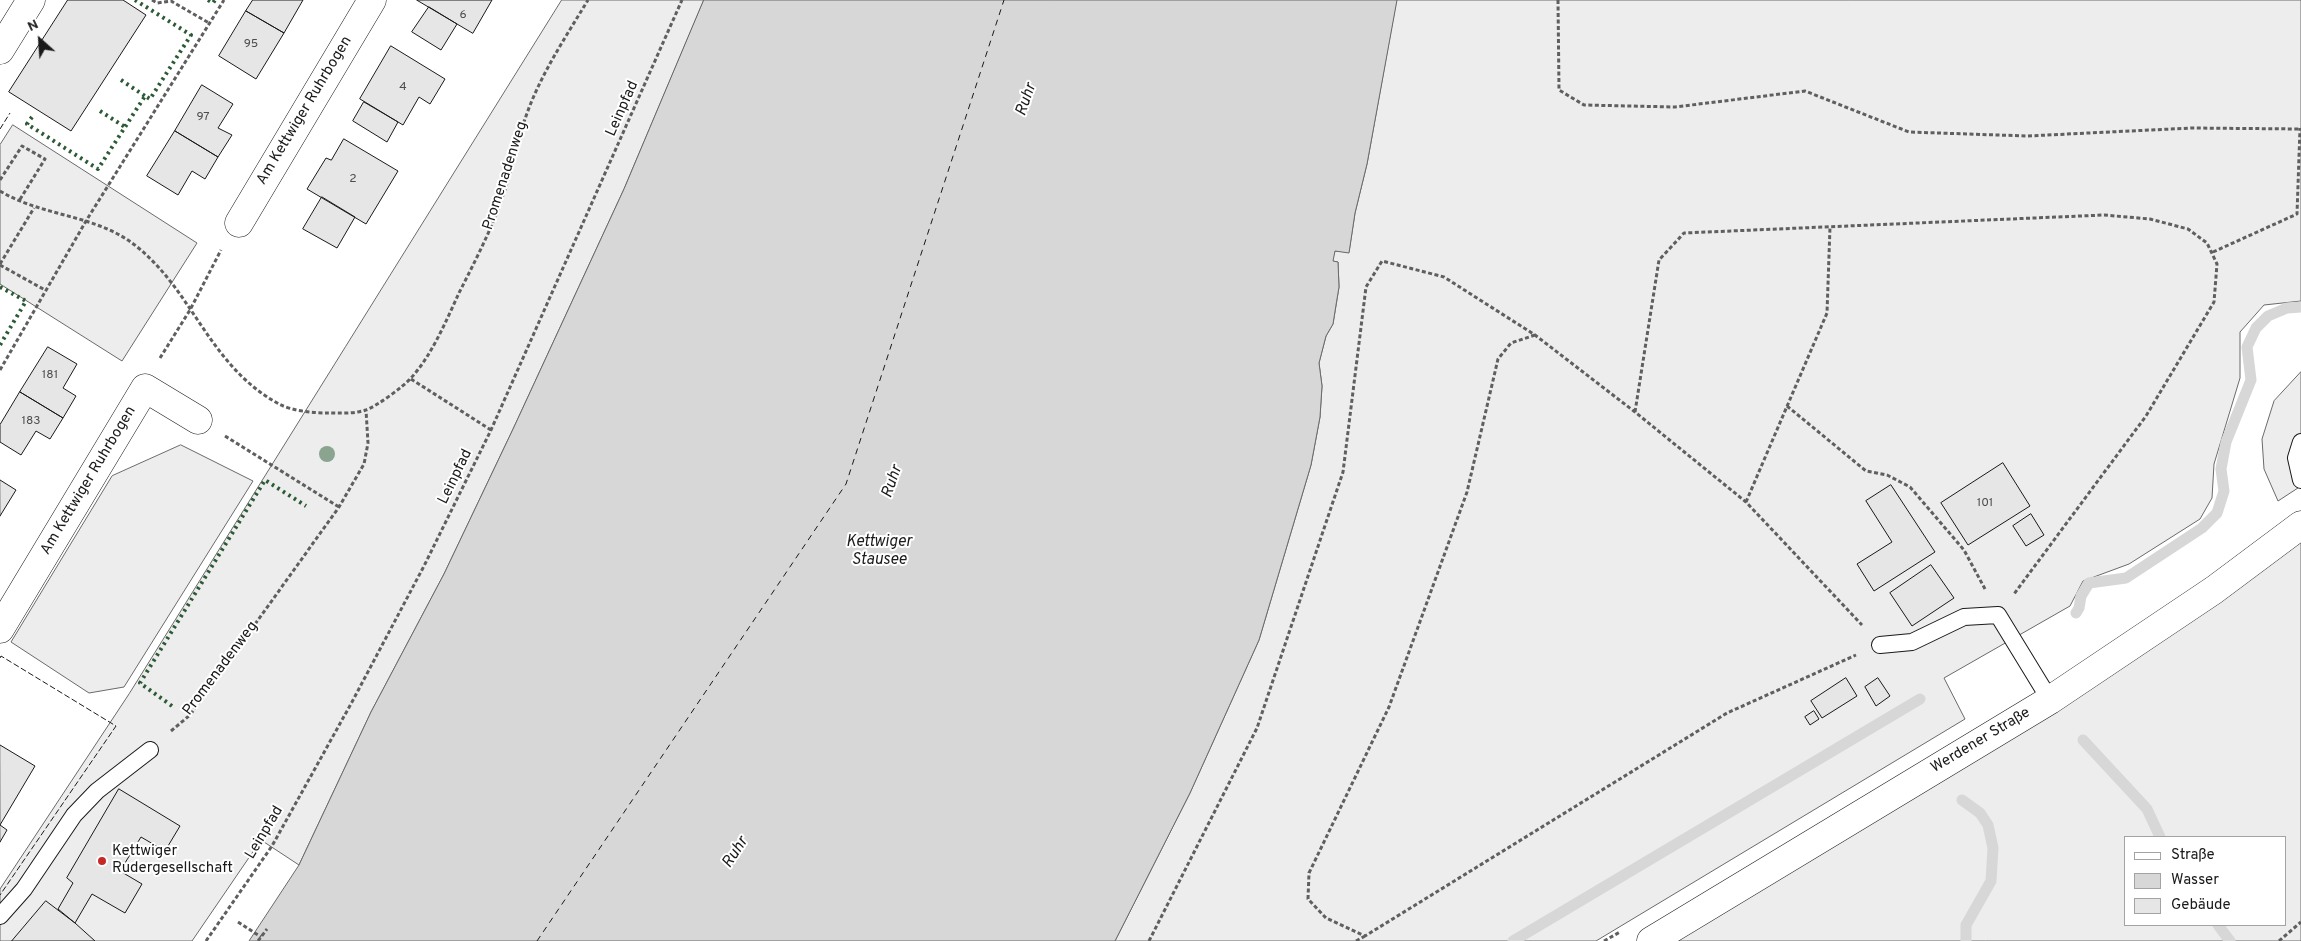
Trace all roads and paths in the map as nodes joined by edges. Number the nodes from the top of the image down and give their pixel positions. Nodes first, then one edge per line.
1 (31, 0) edge
2 (152, 0) edge
3 (224, 0) edge
4 (372, 0) edge
5 (588, 0) edge
6 (682, 0) edge
7 (1558, 0) edge
8 (209, 22) junction
9 (0, 50) edge
10 (2300, 129) edge
11 (0, 180) edge
12 (0, 191) edge
13 (19, 201) junction
14 (34, 208) junction
15 (86, 221) junction
16 (239, 222) joint
17 (1830, 227) junction
18 (2213, 252) junction
19 (0, 264) edge
20 (45, 290) junction
21 (190, 310) junction
22 (1535, 335) junction
23 (0, 370) edge
24 (411, 379) junction
25 (145, 388) junction
26 (1787, 406) junction
27 (366, 410) junction
28 (1635, 412) junction
29 (198, 420) joint
30 (491, 430) junction
31 (2301, 442) edge
32 (2301, 480) edge
33 (1746, 502) junction
34 (339, 507) junction
35 (2301, 525) edge
36 (1998, 615) junction
37 (0, 629) edge
38 (1880, 644) junction
39 (2050, 700) junction
40 (150, 750) joint
41 (0, 916) edge
42 (238, 922) dead end
43 (2301, 922) edge
44 (267, 929) dead end
45 (1365, 936) junction
46 (260, 939) edge
47 (206, 941) edge
48 (1149, 941) edge
49 (1356, 941) edge
50 (1651, 941) edge
51 (2279, 941) edge

1 - 9 main road
2 - 8 path
3 - 8 path
4 - 16 main road, Am Kettwiger Ruhrbogen
5 - 24 path, Promenadenweg
6 - 30 path, Leinpfad
7 - 10 path
8 - 15 path
10 - 18 path
11 - 13 path
12 - 13 path
13 - 14 path
14 - 15 path
14 - 19 path
15 - 20 path
15 - 21 path
16 - 21 path
17 - 18 path
17 - 26 path
17 - 28 path
18 - 36 path
19 - 20 path
20 - 23 path
21 - 25 path
21 - 27 path
22 - 28 path
22 - 45 path
22 - 48 path
24 - 27 path
24 - 30 path
25 - 29 main road
25 - 37 main road, Am Kettwiger Ruhrbogen
26 - 33 path
26 - 36 path
27 - 34 path, Promenadenweg
28 - 33 path
29 - 34 path
30 - 47 path, Leinpfad
31 - 32 lane
33 - 38 path
34 - 40 path, Promenadenweg
35 - 39 main road, Werdener Straße
36 - 38 lane
36 - 39 lane
38 - 45 path
39 - 50 main road, Werdener Straße
40 - 41 lane
42 - 46 path
43 - 51 path
44 - 46 path
45 - 49 path

